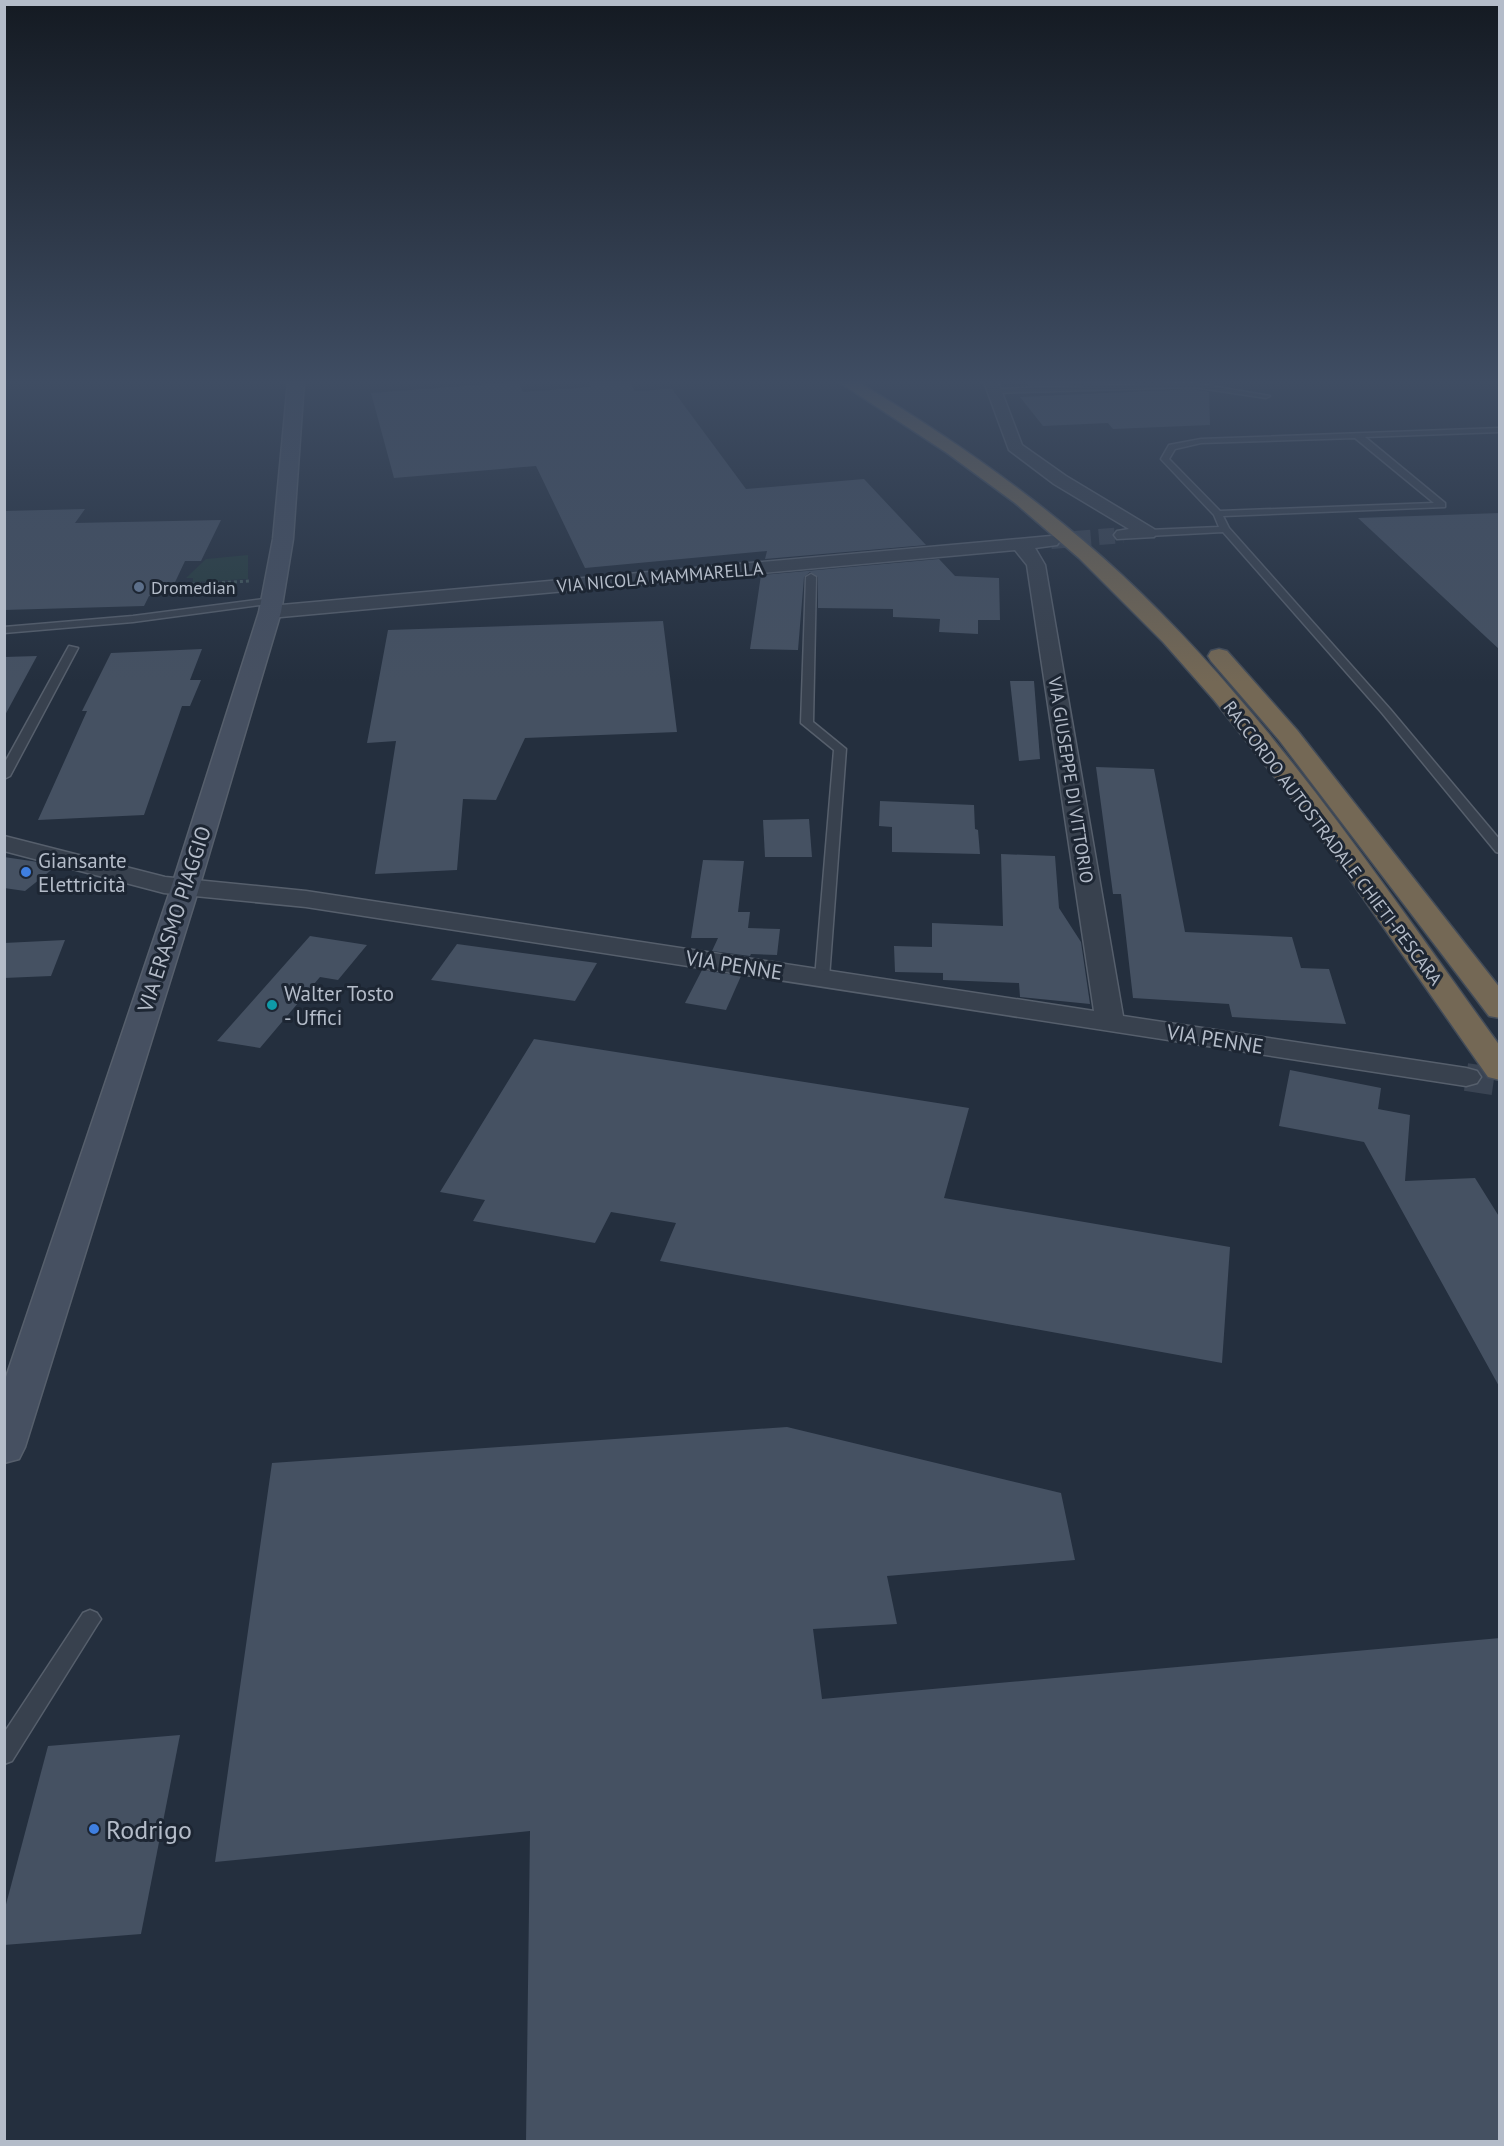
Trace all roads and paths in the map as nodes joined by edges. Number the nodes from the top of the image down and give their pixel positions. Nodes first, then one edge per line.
1 (288, 482) edge
2 (998, 482) edge
3 (1024, 482) edge
4 (1064, 482) edge
5 (1187, 482) edge
6 (1414, 482) edge
7 (1218, 514) junction
8 (1225, 528) junction
9 (1148, 533) junction
10 (1123, 535) tunnel mouth
11 (1051, 541) tunnel mouth
12 (1019, 544) junction
13 (811, 577) dead end
14 (174, 585) dead end
15 (273, 598) junction
16 (4, 630) edge
17 (73, 648) dead end
18 (4, 776) edge
19 (4, 843) edge
20 (1500, 849) edge
21 (185, 888) junction
22 (822, 978) junction
23 (1500, 1009) edge
24 (1110, 1023) junction
25 (1500, 1070) edge
26 (1466, 1077) tunnel mouth
27 (4, 1447) edge
28 (90, 1619) dead end
29 (4, 1754) edge

1 - 15 street, VIA ERASMO PIAGGIO
2 - 25 highway, RACCORDO AUTOSTRADALE CHIETI-PESCARA
3 - 23 highway, RACCORDO AUTOSTRADALE CHIETI-PESCARA
4 - 9 street
5 - 7 lane
6 - 7 lane
7 - 8 lane
8 - 9 lane
8 - 20 lane
9 - 10 street
11 - 12 street, VIA NICOLA MAMMARELLA
12 - 15 street, VIA NICOLA MAMMARELLA
12 - 24 street, VIA GIUSEPPE DI VITTORIO
13 - 22 lane
14 - 15 path
15 - 16 lane
15 - 21 street, VIA ERASMO PIAGGIO
17 - 18 lane
19 - 21 street, VIA PENNE
21 - 22 street, VIA PENNE
21 - 27 street, VIA ERASMO PIAGGIO
22 - 24 street, VIA PENNE
24 - 26 street, VIA PENNE
28 - 29 lane

